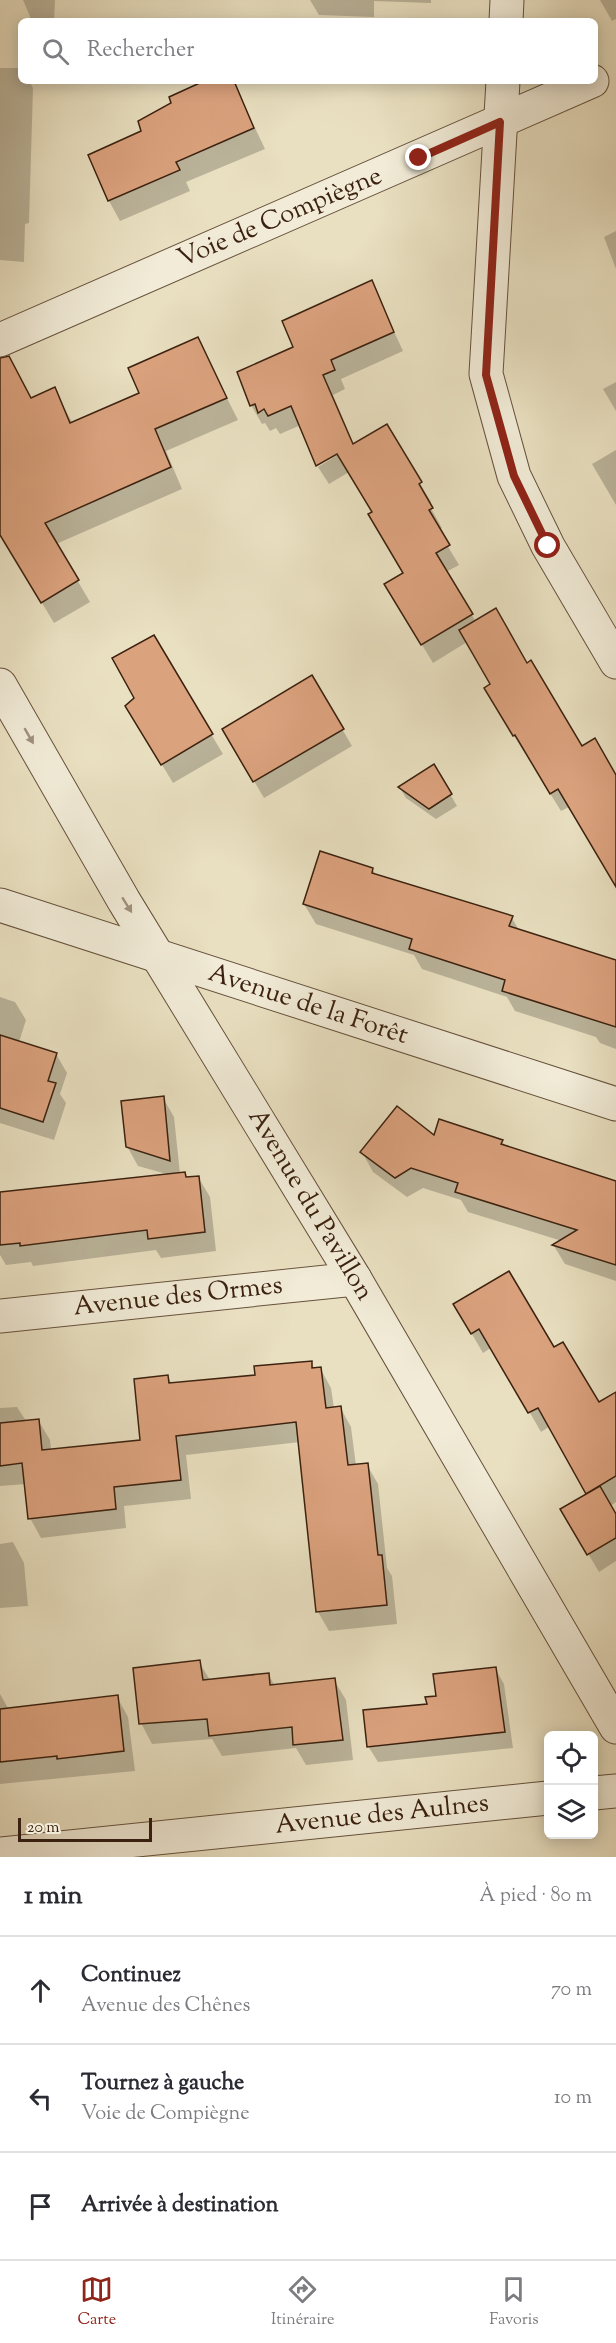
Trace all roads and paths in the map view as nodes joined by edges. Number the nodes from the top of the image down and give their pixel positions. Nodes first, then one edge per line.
1 (507, 0) edge
2 (506, 18) edge
3 (616, 70) edge
4 (598, 78) edge
5 (503, 84) edge
6 (584, 84) edge
7 (500, 122) junction
8 (0, 340) edge
9 (616, 662) edge
10 (0, 685) edge
11 (0, 905) edge
12 (160, 958) junction
13 (616, 1104) edge
14 (355, 1279) junction
15 (0, 1316) edge
16 (616, 1728) edge
17 (616, 1791) edge
18 (598, 1793) edge
19 (544, 1799) edge
20 (0, 1854) edge

1 - 2 street
3 - 4 street, Voie de Compiègne
5 - 7 street
6 - 7 street, Voie de Compiègne
7 - 8 street, Voie de Compiègne
7 - 9 street
10 -> 12 street, Avenue du Pavillon
11 - 12 street, Avenue de la Forêt
12 - 13 street, Avenue de la Forêt
12 - 14 street, Avenue du Pavillon
14 - 15 street, Avenue des Ormes
14 - 16 street, Avenue du Pavillon
17 - 18 street
19 - 20 street, Avenue des Aulnes

